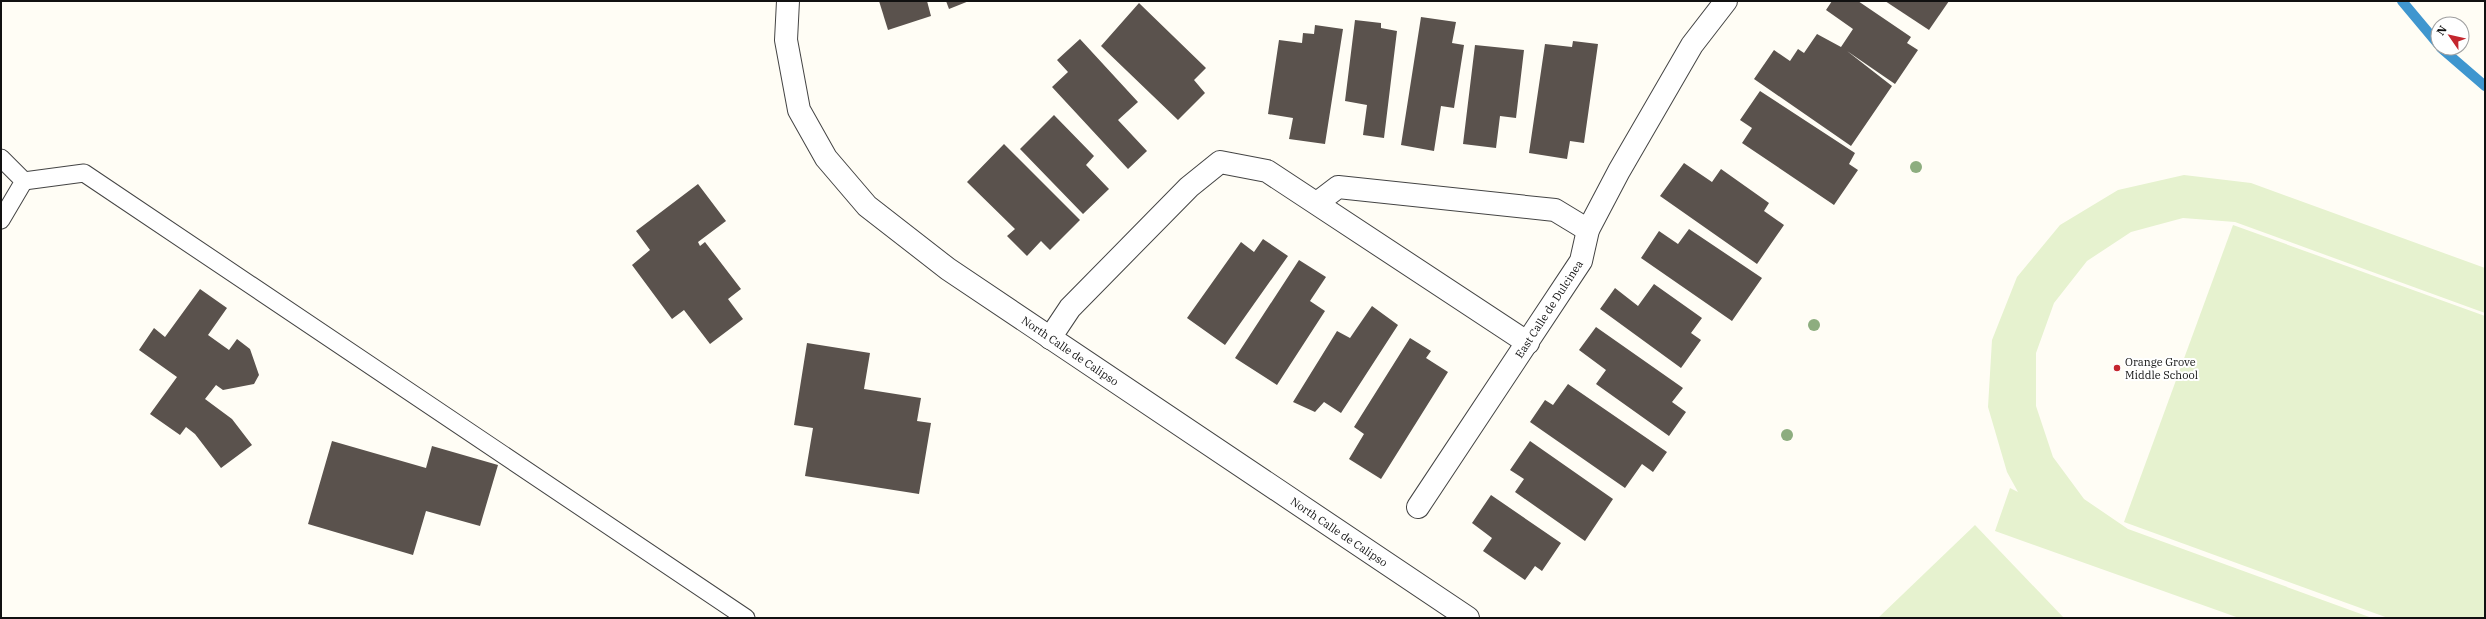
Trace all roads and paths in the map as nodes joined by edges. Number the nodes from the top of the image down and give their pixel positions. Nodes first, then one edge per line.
1 (788, 1) edge
2 (1726, 1) edge
3 (1, 158) edge
4 (24, 181) junction
5 (1316, 203) junction
6 (1, 220) edge
7 (1588, 230) junction
8 (1050, 338) junction
9 (1528, 343) junction
10 (1418, 507) dead end
11 (746, 618) edge
12 (1468, 618) edge

1 - 8 street, North Calle de Calipso
2 - 7 street, East Calle de Dulcinea
3 - 4 lane
4 - 6 lane
4 - 11 lane
5 - 7 street
5 - 8 street
5 - 9 street
7 - 9 street, East Calle de Dulcinea
8 - 12 street, North Calle de Calipso
9 - 10 street, East Calle de Dulcinea

